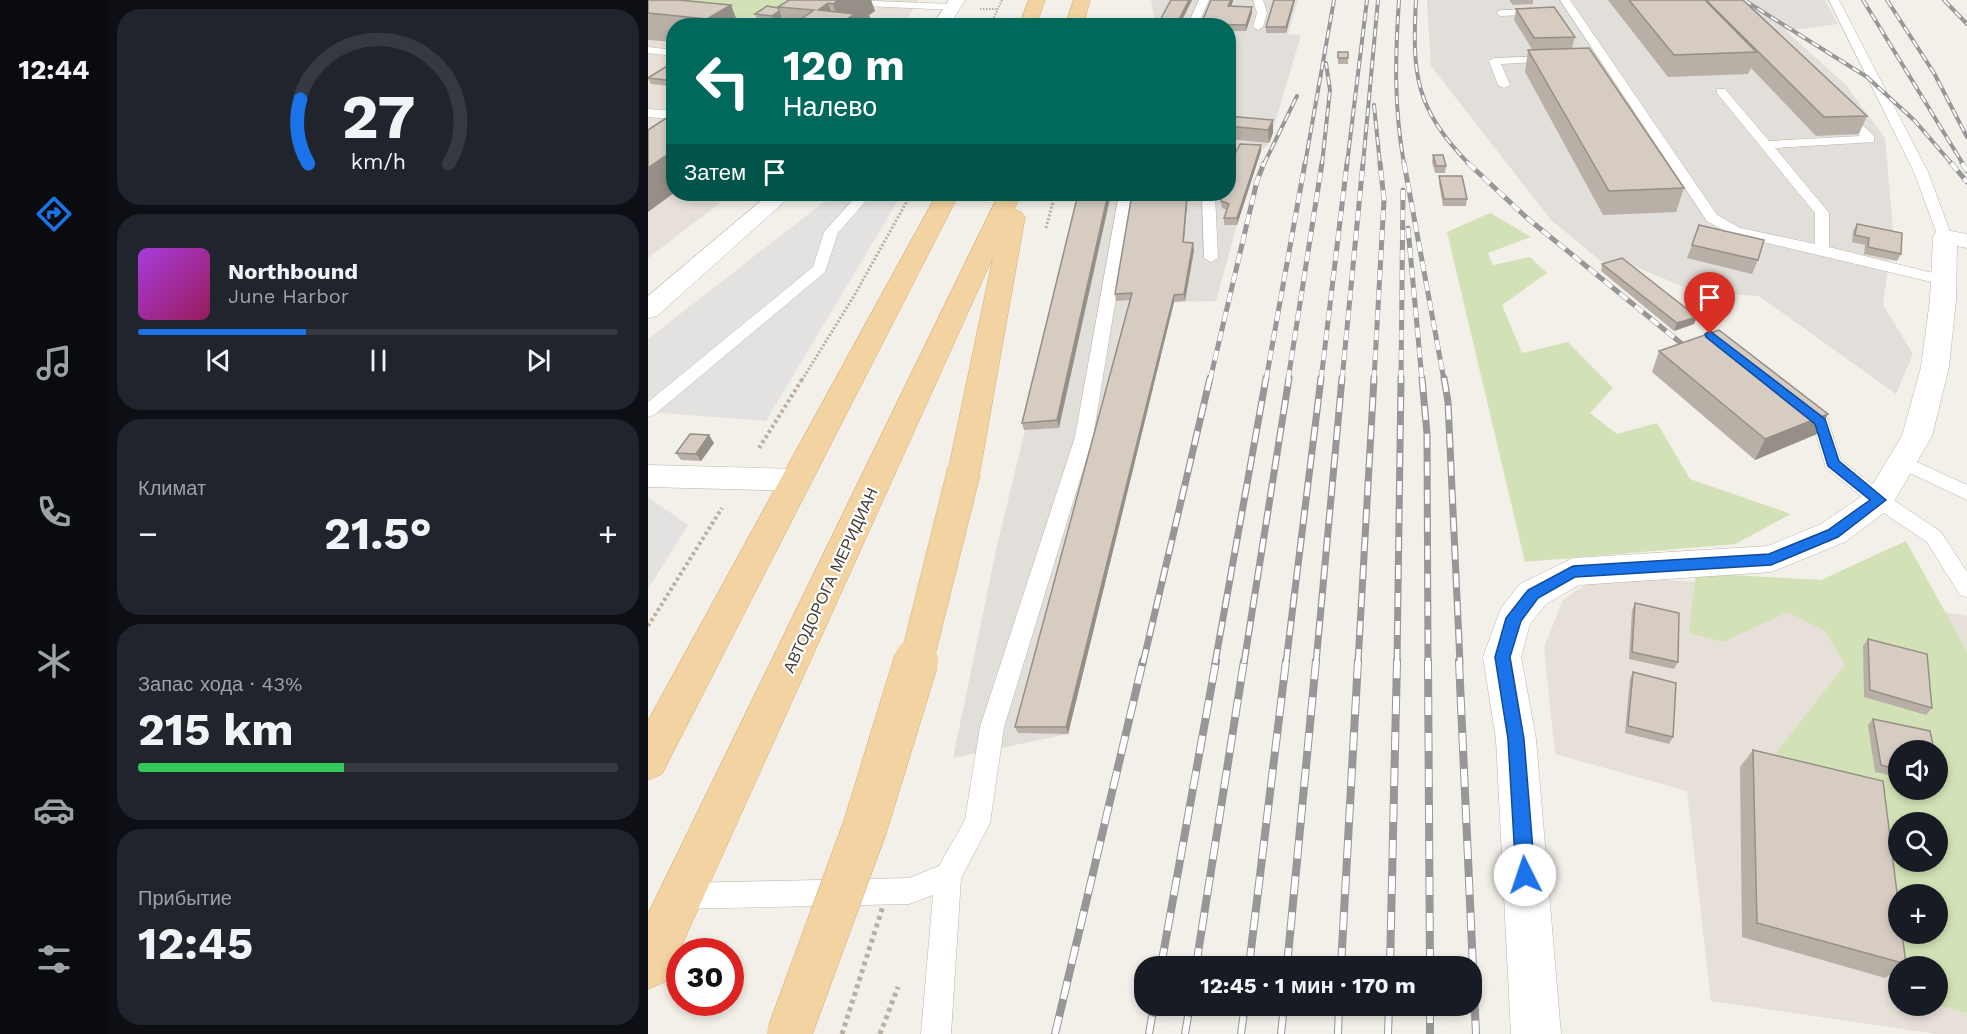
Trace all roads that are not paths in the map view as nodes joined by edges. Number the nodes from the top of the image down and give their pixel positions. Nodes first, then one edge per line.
1 (1037, 0) edge
2 (1082, 0) edge
3 (1204, 0) edge
4 (1258, 0) edge
5 (1834, 0) edge
6 (955, 3) edge
7 (835, 6) edge
8 (1566, 7) edge
9 (1549, 12) edge
10 (1501, 13) dead end
11 (945, 18) edge
12 (1030, 18) edge
13 (1076, 18) edge
14 (1196, 18) edge
15 (1258, 27) dead end
16 (648, 50) edge
17 (666, 52) edge
18 (1560, 58) edge
19 (1504, 85) dead end
20 (1721, 91) dead end
21 (1836, 105) edge
22 (648, 113) edge
23 (666, 115) edge
24 (1766, 145) junction
25 (774, 201) edge
26 (859, 201) edge
27 (944, 201) edge
28 (1007, 201) edge
29 (1016, 201) edge
30 (1125, 201) edge
31 (1208, 201) edge
32 (1956, 239) edge
33 (1822, 250) junction
34 (1211, 258) dead end
35 (1944, 280) junction
36 (648, 310) edge
37 (1793, 400) edge
38 (648, 411) edge
39 (1902, 461) junction
40 (648, 476) edge
41 (797, 480) junction
42 (1967, 493) edge
43 (1879, 500) junction
44 (1967, 589) edge
45 (648, 761) edge
46 (948, 876) junction
47 (679, 896) junction
48 (648, 965) edge
49 (789, 1034) edge
50 (936, 1034) edge
51 (1536, 1034) edge

1 - 12 main road
2 - 13 main road
3 - 14 lane
4 - 15 lane
5 - 32 lane
6 - 7 lane
6 - 11 street
8 - 33 lane
9 - 10 lane
16 - 17 lane
18 - 19 lane
20 - 24 lane
21 - 24 lane
22 - 23 lane
24 - 33 lane
25 - 36 street
26 - 38 lane
27 - 41 main road
28 - 47 main road, АВТОДОРОГА МЕРИДИАН
29 - 49 main road, bridge
30 - 46 lane
31 - 34 lane
32 - 35 street
33 - 35 lane
35 - 39 street
37 - 43 lane
39 - 42 lane
39 - 43 street
40 - 41 street
41 - 45 main road
43 - 44 lane
43 - 51 street
46 - 47 lane
46 - 50 lane
47 - 48 main road, АВТОДОРОГА МЕРИДИАН

